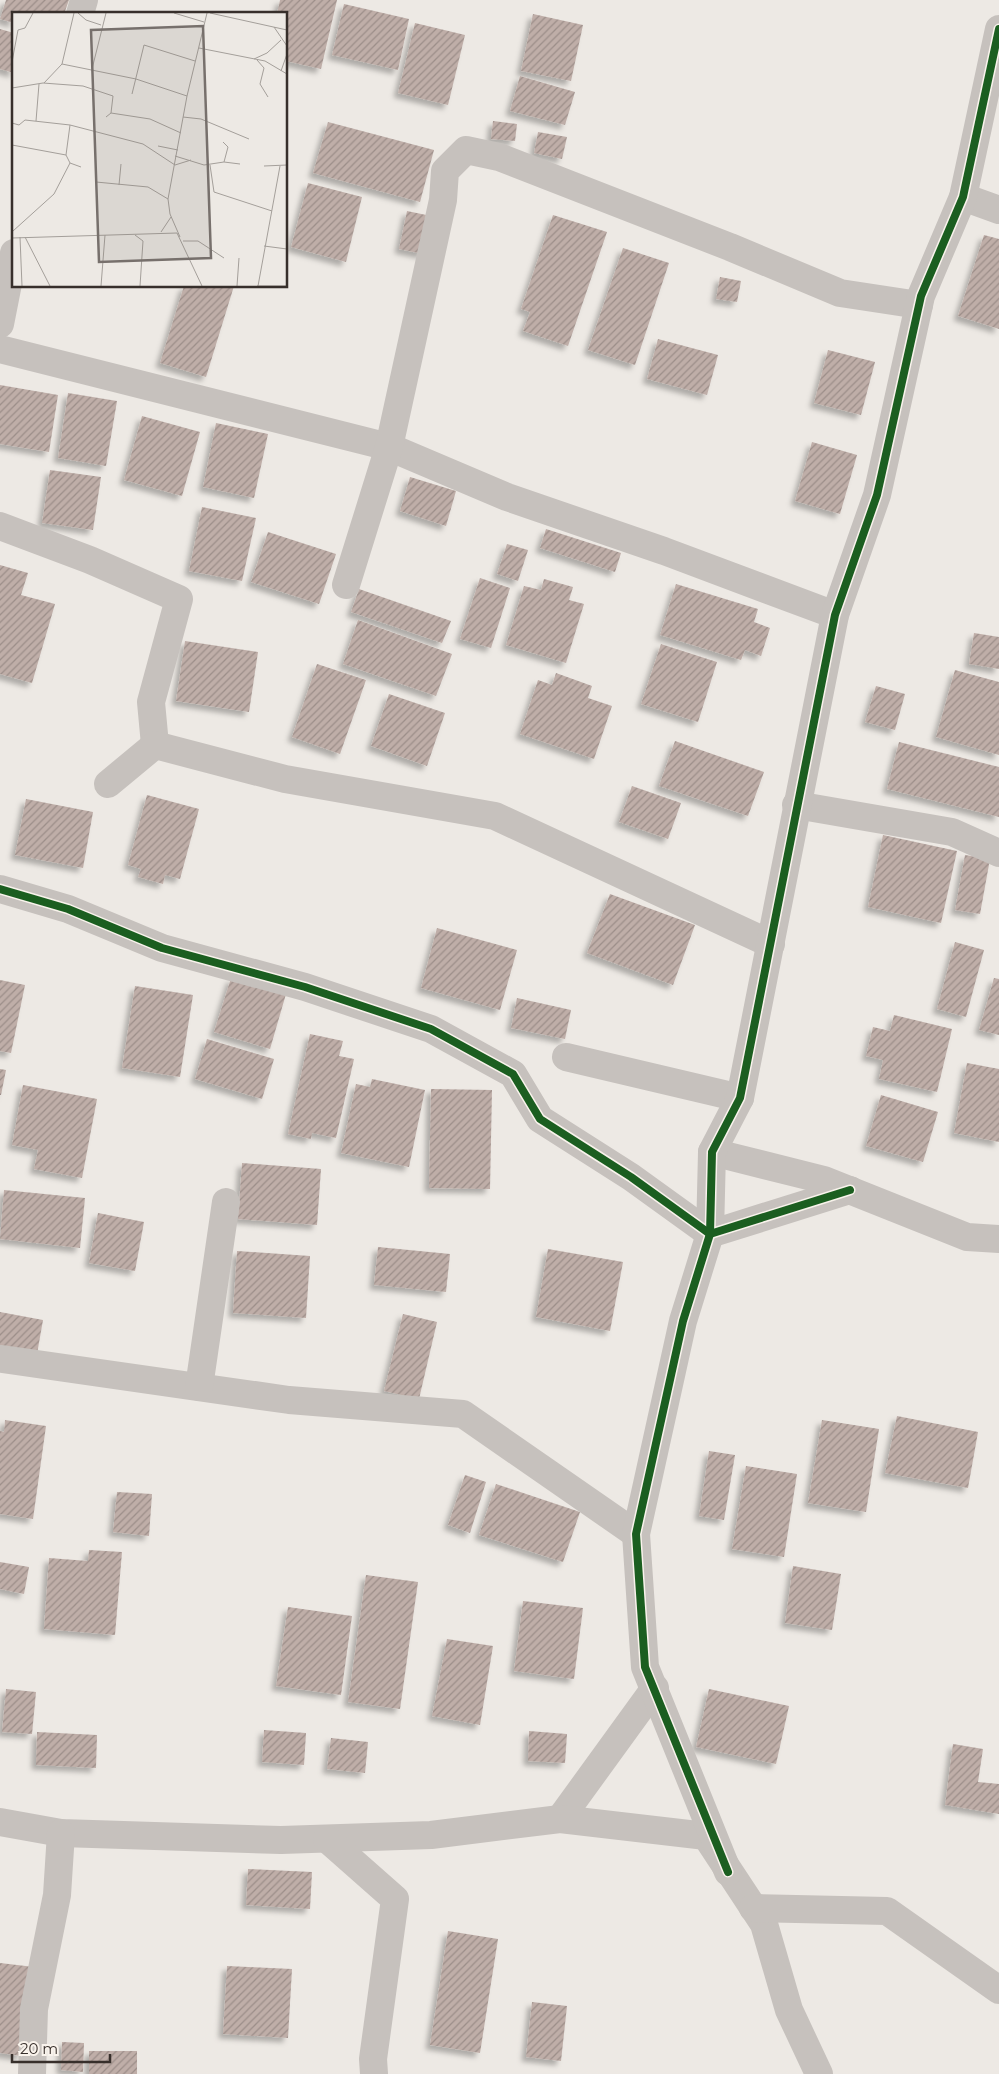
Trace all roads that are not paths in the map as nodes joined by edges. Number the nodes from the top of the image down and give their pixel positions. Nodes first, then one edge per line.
1 (999, 29) edge
2 (963, 197) junction
3 (999, 210) edge
4 (12, 263) edge
5 (919, 305) junction
6 (0, 324) edge
7 (0, 349) edge
8 (389, 447) junction
9 (0, 526) edge
10 (346, 585) dead end
11 (835, 615) junction
12 (155, 745) junction
13 (108, 784) dead end
14 (796, 805) junction
15 (999, 853) edge
16 (0, 890) edge
17 (771, 944) junction
18 (566, 1057) dead end
19 (740, 1098) junction
20 (712, 1152) junction
21 (850, 1190) junction
22 (226, 1202) dead end
23 (710, 1234) junction
24 (999, 1239) edge
25 (2, 1359) dead end
26 (199, 1388) junction
27 (636, 1534) junction
28 (655, 1688) junction
29 (560, 1819) junction
30 (0, 1822) edge
31 (61, 1833) junction
32 (327, 1839) junction
33 (728, 1872) junction
34 (753, 1908) junction
35 (999, 1990) edge
36 (32, 2074) edge
37 (374, 2074) edge
38 (819, 2074) edge

1 - 2 street
2 - 3 street
2 - 5 street
4 - 6 street
5 - 8 street
5 - 11 street
7 - 8 street
8 - 10 street
8 - 11 street
9 - 12 street
11 - 14 street
12 - 13 street
12 - 17 street
14 - 15 street
14 - 17 street
16 - 23 street
17 - 19 street
18 - 19 street
19 - 20 street
20 - 21 street
20 - 23 street
21 - 23 street
21 - 24 street
22 - 26 street
23 - 27 street
25 - 26 street
26 - 27 street
27 - 28 street
28 - 29 street
28 - 33 street
29 - 32 street
29 - 33 street
30 - 31 street
31 - 32 street
31 - 36 street
32 - 37 street
33 - 34 street
34 - 35 street
34 - 38 street

